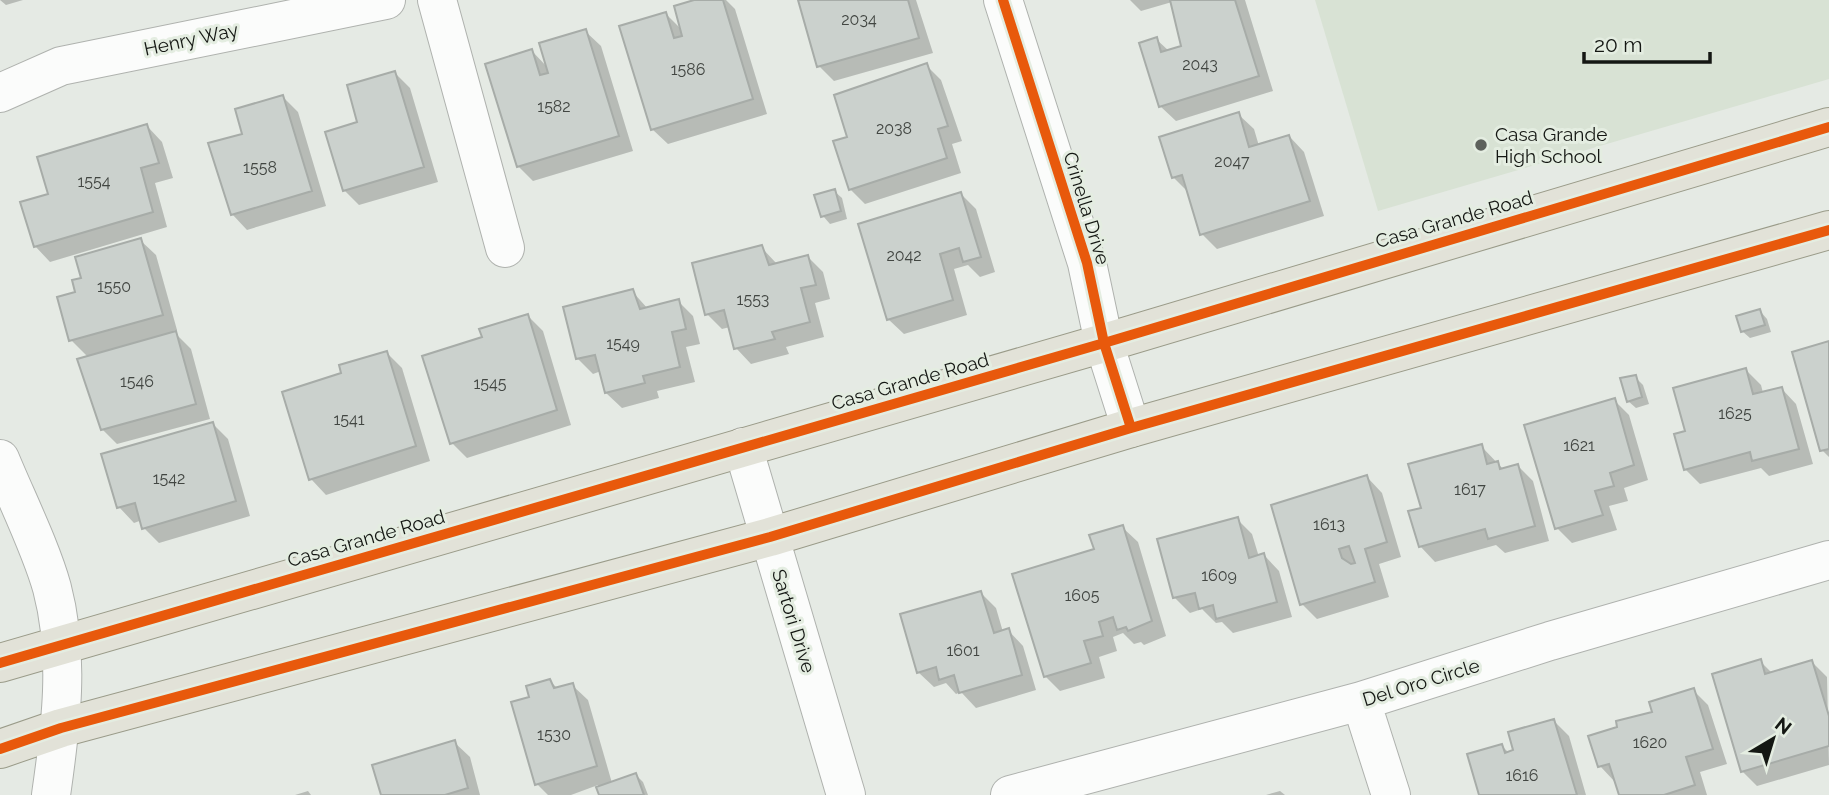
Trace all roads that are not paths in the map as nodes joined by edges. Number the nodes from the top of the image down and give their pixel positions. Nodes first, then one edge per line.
1 (386, 0) edge
2 (437, 0) edge
3 (1003, 0) edge
4 (0, 93) edge
5 (1829, 127) edge
6 (1829, 230) edge
7 (505, 248) dead end
8 (1104, 343) junction
9 (1132, 428) junction
10 (743, 447) junction
11 (0, 459) edge
12 (770, 537) junction
13 (1829, 560) edge
14 (62, 644) junction
15 (0, 663) edge
16 (1361, 701) junction
17 (61, 728) junction
18 (0, 749) edge
19 (51, 795) edge
20 (846, 795) edge
21 (1010, 795) edge
22 (1391, 795) edge

1 - 4 street, Henry Way
2 - 7 street
3 - 8 street, Crinella Drive
5 - 8 main road, Casa Grande Road
6 - 9 main road
8 - 9 street, Crinella Drive
8 - 10 main road, Casa Grande Road
9 - 12 main road
10 - 12 street, Sartori Drive
10 - 14 main road, Casa Grande Road
11 - 14 street
12 - 17 main road
12 - 20 street, Sartori Drive
13 - 16 street, Del Oro Circle
14 - 15 main road, Casa Grande Road
14 - 17 street
16 - 21 street, Del Oro Circle
16 - 22 street
17 - 18 main road
17 - 19 street

